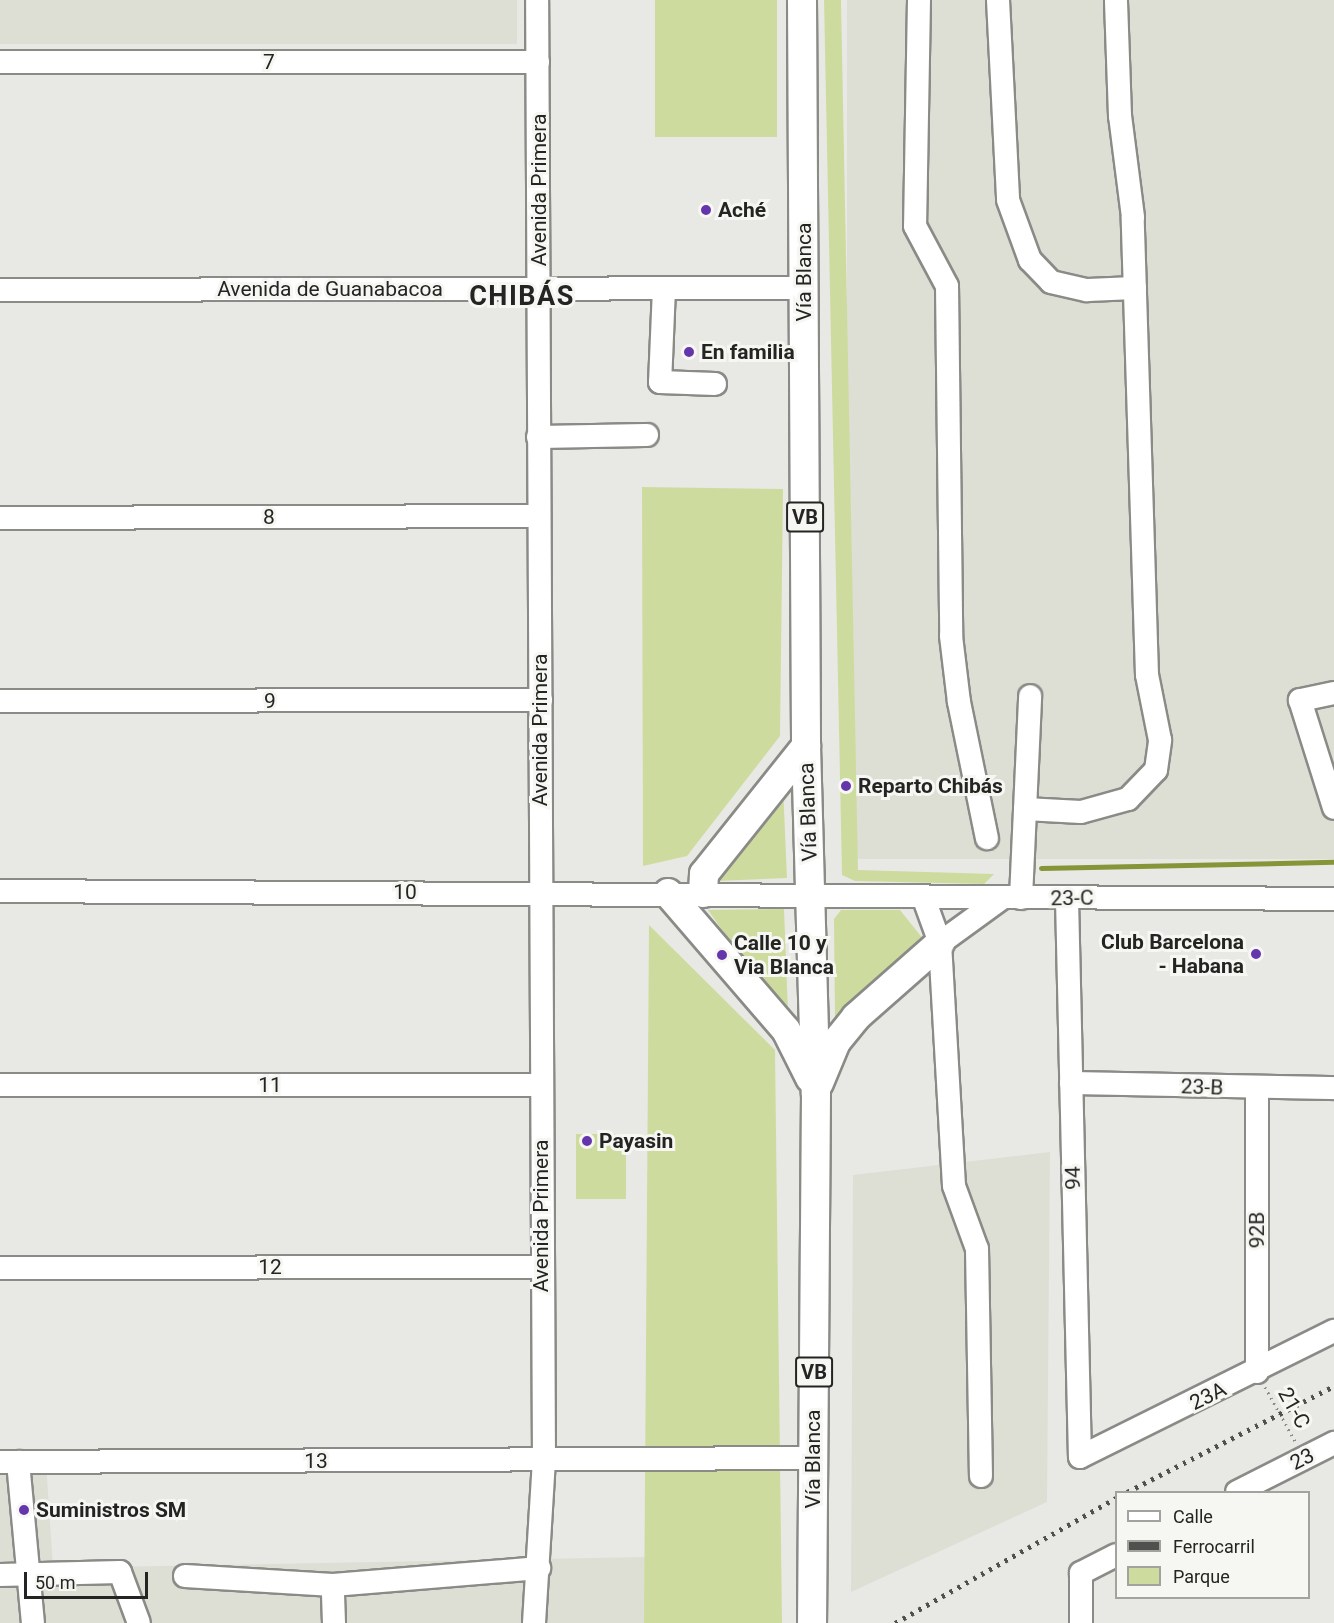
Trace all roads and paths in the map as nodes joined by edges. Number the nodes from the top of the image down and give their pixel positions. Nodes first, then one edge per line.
1 (537, 0) edge
2 (802, 0) edge
3 (919, 0) edge
4 (998, 0) edge
5 (1116, 0) edge
6 (0, 62) edge
7 (538, 62) junction
8 (664, 288) junction
9 (804, 288) junction
10 (1135, 288) junction
11 (539, 289) junction
12 (0, 290) edge
13 (715, 384) dead end
14 (648, 435) dead end
15 (538, 437) junction
16 (538, 516) junction
17 (0, 518) edge
18 (1334, 693) edge
19 (1030, 696) dead end
20 (541, 700) junction
21 (0, 701) edge
22 (806, 746) junction
23 (1334, 808) edge
24 (1025, 809) junction
25 (987, 838) dead end
26 (0, 891) edge
27 (540, 892) junction
28 (668, 893) junction
29 (703, 893) junction
30 (810, 895) junction
31 (1011, 898) junction
32 (924, 899) junction
33 (1067, 899) junction
34 (1334, 899) edge
35 (940, 943) junction
36 (1071, 1083) junction
37 (540, 1084) junction
38 (0, 1085) edge
39 (1334, 1088) edge
40 (1257, 1089) junction
41 (816, 1094) junction
42 (540, 1267) junction
43 (0, 1268) edge
44 (1334, 1331) edge
45 (1257, 1372) junction
46 (1334, 1443) edge
47 (1080, 1457) joint
48 (813, 1458) junction
49 (1305, 1458) junction
50 (1334, 1458) edge
51 (544, 1460) junction
52 (9, 1462) edge
53 (981, 1476) dead end
54 (1239, 1491) edge
55 (1115, 1556) edge
56 (539, 1568) junction
57 (29, 1574) junction
58 (0, 1575) edge
59 (185, 1576) dead end
60 (333, 1585) junction
61 (33, 1623) edge
62 (139, 1623) edge
63 (334, 1623) edge
64 (534, 1623) edge
65 (812, 1623) edge
66 (1081, 1623) edge

1 - 7 street, Avenida Primera
2 - 9 main road, Vía Blanca / VB
3 - 25 street
4 - 10 street
5 - 10 street
6 - 7 street, 7
7 - 11 street, Avenida Primera
8 - 9 street, Avenida de Guanabacoa
8 - 11 street, Avenida de Guanabacoa
8 - 13 street
9 - 22 main road, Vía Blanca / VB
10 - 24 street
11 - 12 street, Avenida de Guanabacoa
11 - 15 street, Avenida Primera
14 - 15 street
15 - 16 street, Avenida Primera
16 - 17 street, 8
16 - 20 street, Avenida Primera
18 - 23 street
19 - 24 street
20 - 21 street, 9
20 - 27 street, Avenida Primera
22 - 29 main road
22 - 30 main road, Vía Blanca / VB
24 - 31 street
26 - 27 street, 10
27 - 28 street, 10
27 - 37 street, Avenida Primera
28 - 29 street, 10
28 - 41 main road
29 - 30 street, 10
30 - 32 street, 23-C
30 - 41 main road, Vía Blanca / VB
31 - 32 street, 23-C
31 - 33 street, 23-C
31 - 35 street
32 - 35 street
33 - 34 street, 23-C
33 - 36 street, 94
35 - 41 main road
35 - 53 street
36 - 40 street, 23-B
36 - 47 street, 94
37 - 38 street, 11
37 - 42 street, Avenida Primera
39 - 40 street, 23-B
40 - 45 street, 92B
41 - 48 main road, Vía Blanca / VB
42 - 43 street, 12
42 - 51 street, Avenida Primera
44 - 45 street, 23A
45 - 47 street, 23A
45 - 49 path, 21-C
46 - 49 street, 23
48 - 51 street, 13
48 - 65 main road, Vía Blanca / VB
49 - 50 street
49 - 54 street, 23
51 - 52 street, 13
51 - 56 street, Avenida Primera
52 - 57 street
55 - 66 street
56 - 60 street
56 - 64 street, Avenida Primera
57 - 58 street
57 - 61 street
57 - 62 street
59 - 60 street
60 - 63 street

